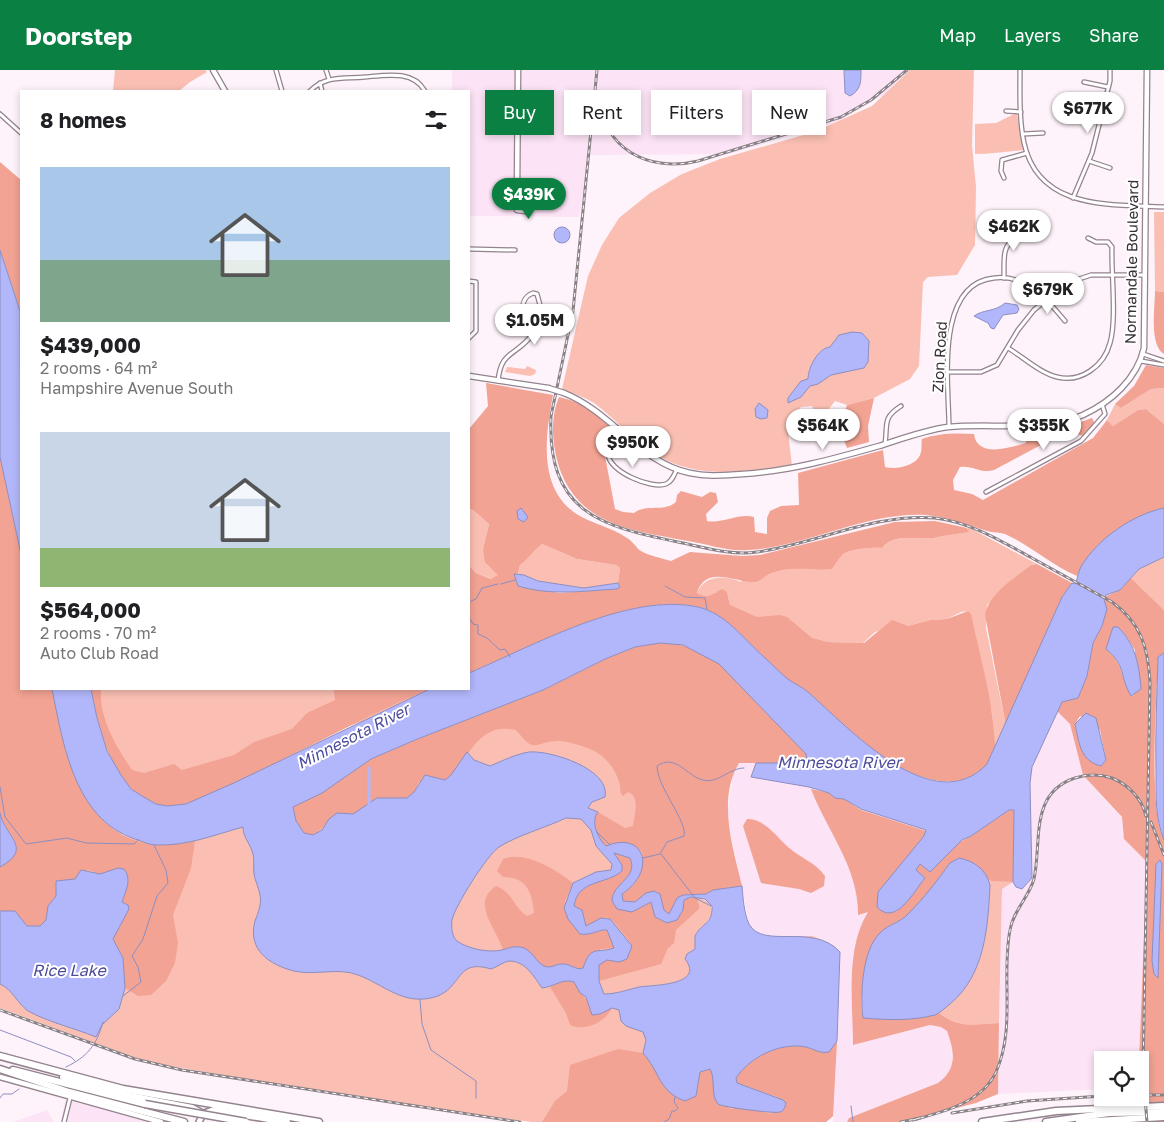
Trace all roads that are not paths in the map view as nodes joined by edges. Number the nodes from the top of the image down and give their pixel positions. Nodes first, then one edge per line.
1 (213, 70) edge
2 (276, 70) edge
3 (326, 70) edge
4 (518, 70) edge
5 (1020, 70) edge
6 (1110, 70) edge
7 (1147, 70) edge
8 (329, 80) junction
9 (1084, 82) dead end
10 (320, 83) junction
11 (1108, 87) junction
12 (224, 90) edge
13 (282, 90) edge
14 (311, 90) edge
15 (322, 90) edge
16 (425, 90) edge
17 (1006, 111) dead end
18 (1021, 112) junction
19 (1101, 115) junction
20 (0, 116) edge
21 (1115, 118) dead end
22 (20, 132) edge
23 (1044, 133) dead end
24 (1023, 134) junction
25 (1027, 154) junction
26 (1089, 161) junction
27 (1110, 168) dead end
28 (1004, 178) dead end
29 (517, 189) junction
30 (1073, 198) junction
31 (1146, 206) junction
32 (1164, 206) edge
33 (1038, 238) dead end
34 (1088, 238) dead end
35 (470, 249) edge
36 (515, 250) dead end
37 (1112, 275) junction
38 (1146, 275) junction
39 (1004, 278) junction
40 (470, 281) edge
41 (1046, 298) junction
42 (1065, 321) dead end
43 (532, 335) junction
44 (470, 337) edge
45 (1008, 348) junction
46 (1143, 354) junction
47 (1141, 361) junction
48 (1164, 361) edge
49 (1164, 365) edge
50 (948, 372) junction
51 (470, 376) edge
52 (498, 381) junction
53 (1102, 404) junction
54 (901, 406) dead end
55 (948, 427) junction
56 (620, 430) junction
57 (885, 444) junction
58 (677, 469) junction
59 (986, 492) dead end
60 (0, 1056) edge
61 (0, 1068) edge
62 (0, 1077) edge
63 (70, 1098) junction
64 (1164, 1106) edge
65 (1164, 1112) edge
66 (203, 1114) junction
67 (1164, 1118) edge
68 (64, 1122) edge
69 (161, 1122) edge
70 (184, 1122) edge
71 (199, 1122) edge
72 (205, 1122) edge
73 (246, 1122) edge
74 (287, 1122) edge
75 (319, 1122) edge
76 (982, 1122) edge
77 (1046, 1122) edge
78 (1079, 1122) edge

1 - 12 street
2 - 13 street
3 - 8 street
4 - 29 street
5 - 18 street
6 - 11 street
7 - 31 street, Normandale Boulevard
8 - 10 street
8 - 16 street
9 - 11 street
10 - 14 street
10 - 15 street
11 - 19 street
17 - 18 street
18 - 24 street
19 - 21 street
19 - 26 street
20 - 22 street
23 - 24 street
24 - 25 street
25 - 28 street
25 - 30 street
26 - 27 street
26 - 30 street
29 - 29 street
30 - 31 street
31 - 32 street
31 - 38 street, Normandale Boulevard
33 - 39 street
34 - 37 street
35 - 36 street
37 - 38 street
37 - 41 street
37 - 45 street
38 - 46 street, Normandale Boulevard
39 - 41 street, Zion Road
39 - 50 street, Zion Road
40 - 44 street
41 - 42 street, Zion Road
41 - 45 street
43 - 43 street
43 - 52 street
45 - 50 street
46 - 47 street, Normandale Boulevard
46 - 48 street
47 - 49 street
47 - 53 street, Normandale Boulevard
50 - 55 street, Zion Road
51 - 52 street, Normandale Boulevard
52 - 56 street, Normandale Boulevard, bridge
53 - 55 street, Normandale Boulevard
53 - 59 street
54 - 57 street
55 - 57 street, Normandale Boulevard
56 - 58 street, Normandale Boulevard
56 - 58 street
57 - 58 street, Normandale Boulevard
60 - 66 highway
60 - 75 highway
61 - 70 highway
61 - 73 highway, bridge
62 - 63 street
63 - 68 street
63 - 69 street
64 - 76 highway
65 - 77 highway
66 - 71 main road
66 - 72 main road
66 - 74 highway
67 - 78 highway

